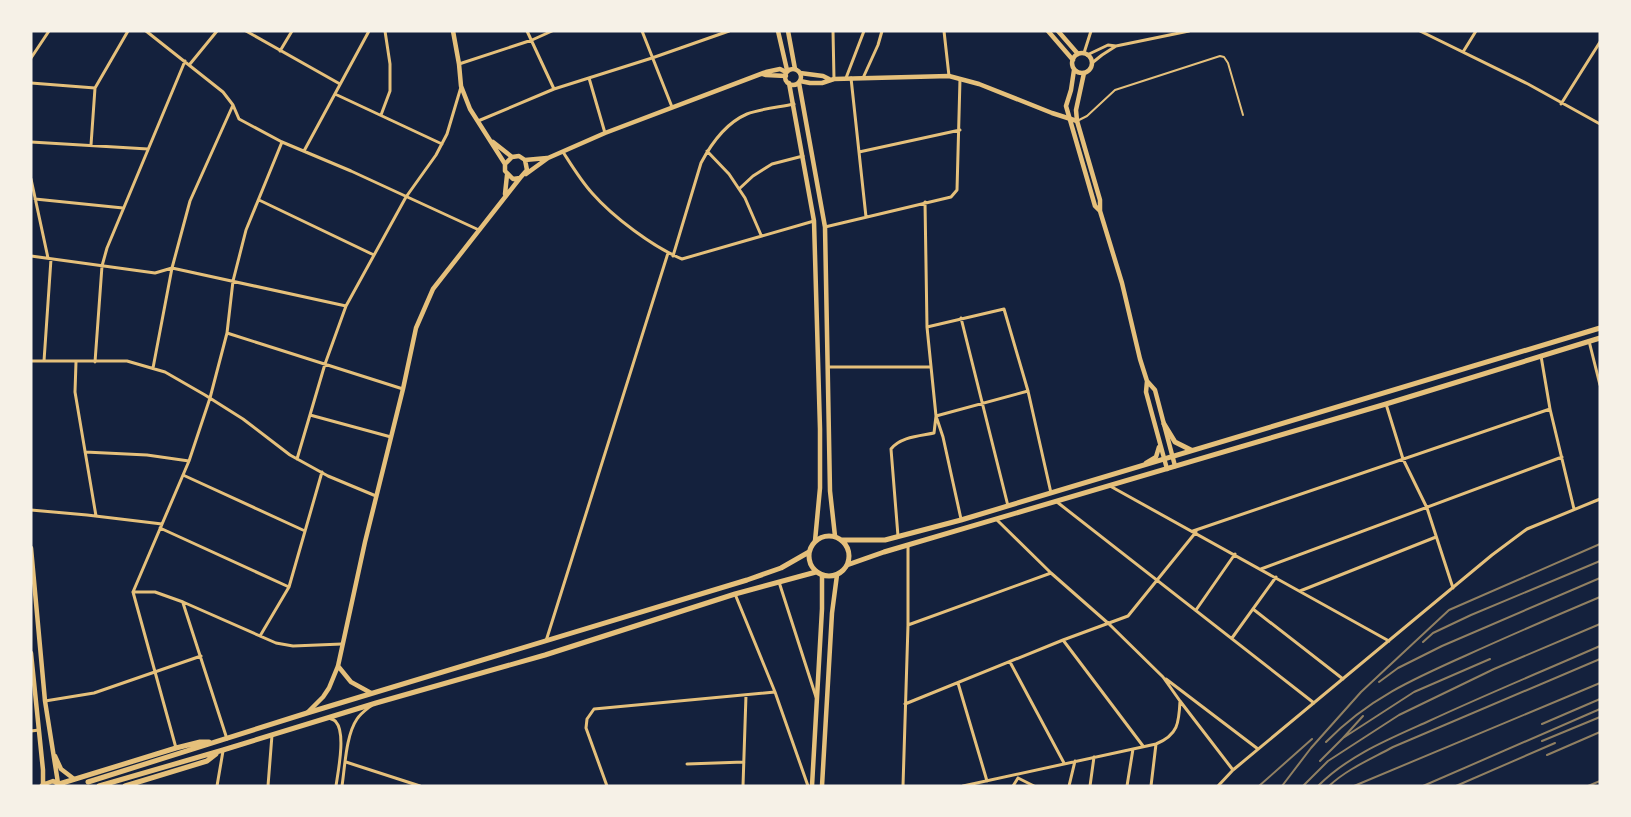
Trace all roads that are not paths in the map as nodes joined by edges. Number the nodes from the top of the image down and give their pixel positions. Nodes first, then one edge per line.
1 (49, 31) edge
2 (128, 31) edge
3 (146, 31) edge
4 (217, 31) edge
5 (246, 31) edge
6 (292, 31) edge
7 (368, 31) edge
8 (385, 31) edge
9 (453, 31) edge
10 (527, 31) edge
11 (552, 31) edge
12 (642, 31) edge
13 (714, 31) edge
14 (729, 31) edge
15 (778, 31) edge
16 (788, 31) edge
17 (833, 31) edge
18 (864, 31) edge
19 (882, 31) edge
20 (944, 31) edge
21 (1048, 31) edge
22 (1091, 31) edge
23 (1188, 31) edge
24 (1420, 31) edge
25 (1476, 31) edge
26 (1060, 33) edge
27 (1173, 33) edge
28 (715, 36) junction
29 (532, 40) junction
30 (1600, 42) edge
31 (1116, 46) junction
32 (280, 51) junction
33 (1463, 52) junction
34 (1083, 54) junction
35 (31, 58) edge
36 (652, 58) junction
37 (1073, 60) junction
38 (185, 61) junction
39 (1092, 63) junction
40 (190, 64) junction
41 (459, 64) junction
42 (794, 69) junction
43 (1074, 70) junction
44 (787, 73) junction
45 (800, 73) junction
46 (1084, 73) junction
47 (949, 76) junction
48 (589, 78) junction
49 (848, 78) junction
50 (863, 78) junction
51 (831, 79) junction
52 (960, 79) junction
53 (800, 82) junction
54 (31, 83) edge
55 (790, 83) junction
56 (340, 84) junction
57 (461, 86) junction
58 (96, 88) junction
59 (554, 89) junction
60 (335, 94) junction
61 (233, 104) junction
62 (794, 104) junction
63 (1562, 104) junction
64 (672, 108) junction
65 (381, 115) junction
66 (1243, 115) dead end
67 (1068, 119) junction
68 (478, 121) junction
69 (1077, 121) junction
70 (1600, 124) edge
71 (960, 130) junction
72 (605, 133) junction
73 (490, 139) junction
74 (31, 142) edge
75 (282, 142) junction
76 (442, 144) junction
77 (91, 145) junction
78 (148, 148) junction
79 (304, 151) junction
80 (707, 151) junction
81 (562, 152) junction
82 (859, 152) junction
83 (804, 156) junction
84 (512, 157) junction
85 (548, 158) junction
86 (525, 160) junction
87 (505, 164) junction
88 (526, 174) junction
89 (507, 175) junction
90 (520, 178) junction
91 (31, 179) edge
92 (739, 189) junction
93 (505, 196) junction
94 (406, 197) junction
95 (35, 199) junction
96 (259, 200) junction
97 (925, 202) junction
98 (123, 208) junction
99 (1100, 211) junction
100 (866, 217) junction
101 (814, 221) junction
102 (825, 227) junction
103 (480, 231) junction
104 (761, 235) junction
105 (668, 253) junction
106 (374, 255) junction
107 (31, 256) edge
108 (673, 256) junction
109 (49, 259) junction
110 (102, 266) junction
111 (172, 268) junction
112 (233, 281) junction
113 (346, 306) junction
114 (961, 318) junction
115 (927, 327) junction
116 (1600, 328) edge
117 (227, 333) junction
118 (1600, 338) edge
119 (1589, 341) junction
120 (1541, 356) junction
121 (31, 361) edge
122 (44, 361) junction
123 (76, 362) junction
124 (95, 362) junction
125 (325, 364) junction
126 (828, 367) junction
127 (931, 367) junction
128 (153, 368) junction
129 (1147, 381) junction
130 (1600, 384) edge
131 (403, 389) junction
132 (1028, 391) junction
133 (210, 398) junction
134 (982, 404) junction
135 (1386, 404) junction
136 (1550, 409) junction
137 (310, 415) junction
138 (936, 416) junction
139 (1164, 424) junction
140 (391, 437) junction
141 (1158, 438) junction
142 (1192, 450) junction
143 (85, 452) junction
144 (1172, 456) junction
145 (1562, 457) junction
146 (1164, 458) junction
147 (298, 459) junction
148 (1403, 459) junction
149 (189, 461) junction
150 (1142, 466) junction
151 (1175, 466) junction
152 (1167, 469) junction
153 (322, 472) junction
154 (183, 475) junction
155 (1110, 486) junction
156 (1051, 493) junction
157 (376, 496) junction
158 (1600, 499) edge
159 (1057, 501) junction
160 (1008, 506) junction
161 (1427, 508) junction
162 (1574, 509) junction
163 (31, 510) edge
164 (96, 516) junction
165 (962, 520) junction
166 (997, 520) junction
167 (161, 526) junction
168 (305, 531) junction
169 (1194, 531) junction
170 (835, 536) junction
171 (898, 537) junction
172 (1436, 537) junction
173 (841, 540) junction
174 (815, 541) junction
175 (908, 546) junction
176 (31, 550) edge
177 (809, 552) junction
178 (1235, 554) junction
179 (847, 565) junction
180 (1261, 569) junction
181 (819, 573) junction
182 (1051, 573) junction
183 (837, 575) junction
184 (1276, 577) junction
185 (1158, 581) junction
186 (779, 582) junction
187 (289, 587) junction
188 (1453, 588) junction
189 (1300, 591) junction
190 (133, 592) junction
191 (735, 594) junction
192 (183, 602) junction
193 (1253, 609) junction
194 (1196, 610) junction
195 (1108, 624) junction
196 (908, 625) junction
197 (260, 636) junction
198 (1232, 638) junction
199 (1063, 640) junction
200 (546, 641) junction
201 (1389, 641) junction
202 (342, 644) junction
203 (31, 652) edge
204 (201, 656) junction
205 (1010, 662) junction
206 (338, 666) junction
207 (155, 671) junction
208 (1163, 677) junction
209 (1343, 679) junction
210 (958, 683) junction
211 (775, 692) junction
212 (371, 693) junction
213 (746, 695) junction
214 (816, 698) junction
215 (45, 701) junction
216 (1180, 701) junction
217 (376, 703) junction
218 (1314, 703) junction
219 (905, 704) junction
220 (308, 713) junction
221 (329, 718) junction
222 (39, 730) junction
223 (31, 731) edge
224 (272, 735) junction
225 (227, 739) junction
226 (214, 743) junction
227 (1156, 744) junction
228 (1143, 746) junction
229 (176, 748) junction
230 (1133, 748) junction
231 (1258, 749) junction
232 (52, 750) junction
233 (221, 751) junction
234 (1094, 756) junction
235 (1075, 761) junction
236 (346, 762) junction
237 (744, 762) junction
238 (687, 764) dead end
239 (1064, 764) junction
240 (1234, 770) junction
241 (1020, 774) junction
242 (1018, 778) junction
243 (74, 779) junction
244 (986, 781) junction
245 (88, 782) dead end
246 (60, 784) edge
247 (42, 785) edge
248 (71, 786) edge
249 (99, 786) edge
250 (125, 786) edge
251 (217, 786) edge
252 (268, 786) edge
253 (336, 786) edge
254 (342, 786) edge
255 (420, 786) edge
256 (607, 786) edge
257 (743, 786) edge
258 (810, 786) edge
259 (822, 786) edge
260 (903, 786) edge
261 (963, 786) edge
262 (1012, 786) edge
263 (1034, 786) edge
264 (1069, 786) edge
265 (1090, 786) edge
266 (1127, 786) edge
267 (1151, 786) edge
268 (1218, 786) edge

1 - 35 street
2 - 58 street
3 - 38 street
4 - 40 street
5 - 32 street
6 - 32 street
7 - 56 street
8 - 65 street
9 - 41 main road
10 - 29 street
11 - 29 street
12 - 36 street
13 - 28 street
14 - 28 street
15 - 44 main road
16 - 42 main road
17 - 51 street
18 - 49 street
19 - 50 street
20 - 47 street
21 - 37 main road
22 - 34 street
23 - 27 street
24 - 33 street
25 - 33 street
26 - 34 main road
27 - 31 street
28 - 36 street
29 - 41 street
29 - 59 street
30 - 63 street
31 - 34 street
31 - 39 street
32 - 56 street
33 - 63 street
34 - 37 main road
34 - 39 main road
36 - 48 street
36 - 64 street
37 - 43 main road
38 - 40 street
38 - 78 street
39 - 46 main road
40 - 61 street
41 - 57 main road
42 - 44 main road
42 - 45 main road
43 - 46 main road
43 - 67 main road
44 - 55 main road
44 - 64 main road
45 - 51 main road
45 - 53 main road
46 - 69 main road
47 - 50 main road
47 - 52 main road
48 - 59 street
48 - 72 street
49 - 50 main road
49 - 51 main road
49 - 82 street
51 - 53 main road
52 - 67 main road
52 - 71 street
53 - 55 main road
53 - 102 main road
54 - 58 street
55 - 62 main road
56 - 60 street
57 - 68 main road
57 - 76 street
58 - 77 street
59 - 68 street
60 - 65 street
60 - 79 street
61 - 75 street
61 - 111 street
62 - 80 street
62 - 83 main road
63 - 70 street
64 - 72 main road
65 - 76 street
66 - 69 lane
67 - 69 main road
67 - 99 main road
68 - 73 main road
69 - 99 main road
71 - 82 street
71 - 97 street
72 - 81 main road
73 - 84 main road
73 - 87 main road
74 - 77 street
75 - 79 street
75 - 96 street
76 - 94 street
77 - 78 street
78 - 98 street
79 - 94 street
80 - 92 street
80 - 108 street
81 - 85 main road
81 - 105 street
82 - 100 street
83 - 92 street
83 - 101 main road
84 - 86 main road
84 - 87 main road
85 - 86 main road
85 - 88 main road
86 - 88 main road
87 - 89 main road
88 - 90 main road
89 - 90 main road
89 - 93 main road
90 - 93 main road
91 - 95 street
92 - 104 street
93 - 103 main road
94 - 103 street
94 - 106 street
95 - 98 street
95 - 109 street
96 - 106 street
96 - 112 street
97 - 100 street
97 - 115 street
98 - 110 street
99 - 129 main road
100 - 102 street
101 - 104 street
101 - 174 main road
102 - 126 main road
103 - 131 main road
104 - 108 street
105 - 108 street
105 - 200 street
106 - 113 street
107 - 109 street
109 - 110 street
109 - 122 street
110 - 111 street
110 - 124 street
111 - 112 street
111 - 128 street
112 - 113 street
112 - 117 street
113 - 125 street
114 - 115 street
114 - 132 street
114 - 134 street
115 - 127 street
116 - 142 main road
117 - 125 street
117 - 133 street
118 - 119 main road
119 - 120 main road
119 - 130 street
120 - 135 main road
120 - 136 street
121 - 122 street
122 - 123 street
123 - 124 street
123 - 143 street
124 - 128 street
125 - 131 street
125 - 137 street
126 - 127 street
126 - 170 main road
127 - 138 street
128 - 133 street
129 - 139 main road
129 - 141 main road
131 - 140 main road
132 - 134 street
132 - 156 street
133 - 147 street
133 - 149 street
134 - 138 street
134 - 160 street
135 - 148 street
135 - 151 main road
136 - 145 street
136 - 148 street
137 - 140 street
137 - 147 street
138 - 165 street
138 - 171 street
139 - 142 main road
139 - 144 main road
140 - 157 main road
141 - 146 main road
141 - 150 main road
142 - 144 main road
143 - 149 street
143 - 164 street
144 - 146 main road
144 - 151 main road
145 - 161 street
145 - 162 street
146 - 150 main road
146 - 152 main road
147 - 153 street
148 - 161 street
148 - 169 street
149 - 154 street
150 - 156 main road
151 - 152 main road
152 - 155 main road
153 - 157 street
153 - 168 street
154 - 167 street
154 - 168 street
155 - 159 main road
155 - 169 street
156 - 160 main road
157 - 202 main road
158 - 162 street
159 - 166 main road
159 - 185 street
160 - 165 main road
161 - 172 street
161 - 180 street
162 - 188 street
163 - 164 street
164 - 167 street
165 - 171 main road
166 - 175 main road
166 - 182 street
167 - 187 street
167 - 190 street
168 - 187 street
169 - 178 street
169 - 185 street
170 - 173 main road
170 - 174 main road
171 - 173 main road
172 - 188 street
172 - 189 street
173 - 179 main road
174 - 177 main road
175 - 179 main road
175 - 196 street
176 - 215 main road
177 - 181 main road
177 - 200 main road
178 - 180 street
178 - 194 street
179 - 183 main road
180 - 184 street
181 - 183 main road
181 - 186 main road
181 - 214 main road
182 - 195 street
182 - 196 street
183 - 259 main road
184 - 189 street
184 - 193 street
185 - 194 street
185 - 195 street
186 - 191 main road
186 - 214 street
187 - 197 street
188 - 201 street
189 - 201 street
190 - 192 street
190 - 207 street
191 - 211 street
191 - 217 main road
192 - 197 street
192 - 204 street
193 - 198 street
193 - 209 street
194 - 198 street
195 - 199 street
195 - 208 street
196 - 219 street
197 - 202 street
198 - 218 street
199 - 205 street
199 - 228 street
200 - 212 main road
201 - 209 street
202 - 206 main road
203 - 222 main road
204 - 207 street
204 - 225 street
205 - 210 street
205 - 239 street
206 - 212 main road
206 - 220 main road
207 - 215 street
207 - 229 street
208 - 216 street
208 - 231 street
209 - 218 street
210 - 219 street
210 - 244 street
211 - 213 street
211 - 258 street
212 - 220 main road
213 - 237 street
213 - 256 street
214 - 258 main road
215 - 232 main road
216 - 227 street
216 - 240 street
217 - 221 main road
217 - 236 street
218 - 231 street
219 - 260 street
220 - 225 main road
221 - 224 main road
221 - 253 street
222 - 223 street
222 - 247 main road
224 - 233 main road
224 - 252 street
225 - 226 main road
226 - 229 main road
226 - 245 main road
227 - 228 street
227 - 267 street
228 - 230 street
229 - 243 main road
230 - 234 street
230 - 266 street
231 - 240 street
232 - 243 main road
232 - 246 main road
233 - 249 main road
233 - 250 main road
233 - 251 street
234 - 235 street
234 - 265 street
235 - 239 street
235 - 264 street
236 - 254 street
236 - 255 street
237 - 238 street
237 - 257 street
239 - 241 street
240 - 268 street
241 - 242 street
241 - 244 street
242 - 262 street
242 - 263 street
243 - 246 main road
243 - 248 main road
244 - 261 street
246 - 247 main road

